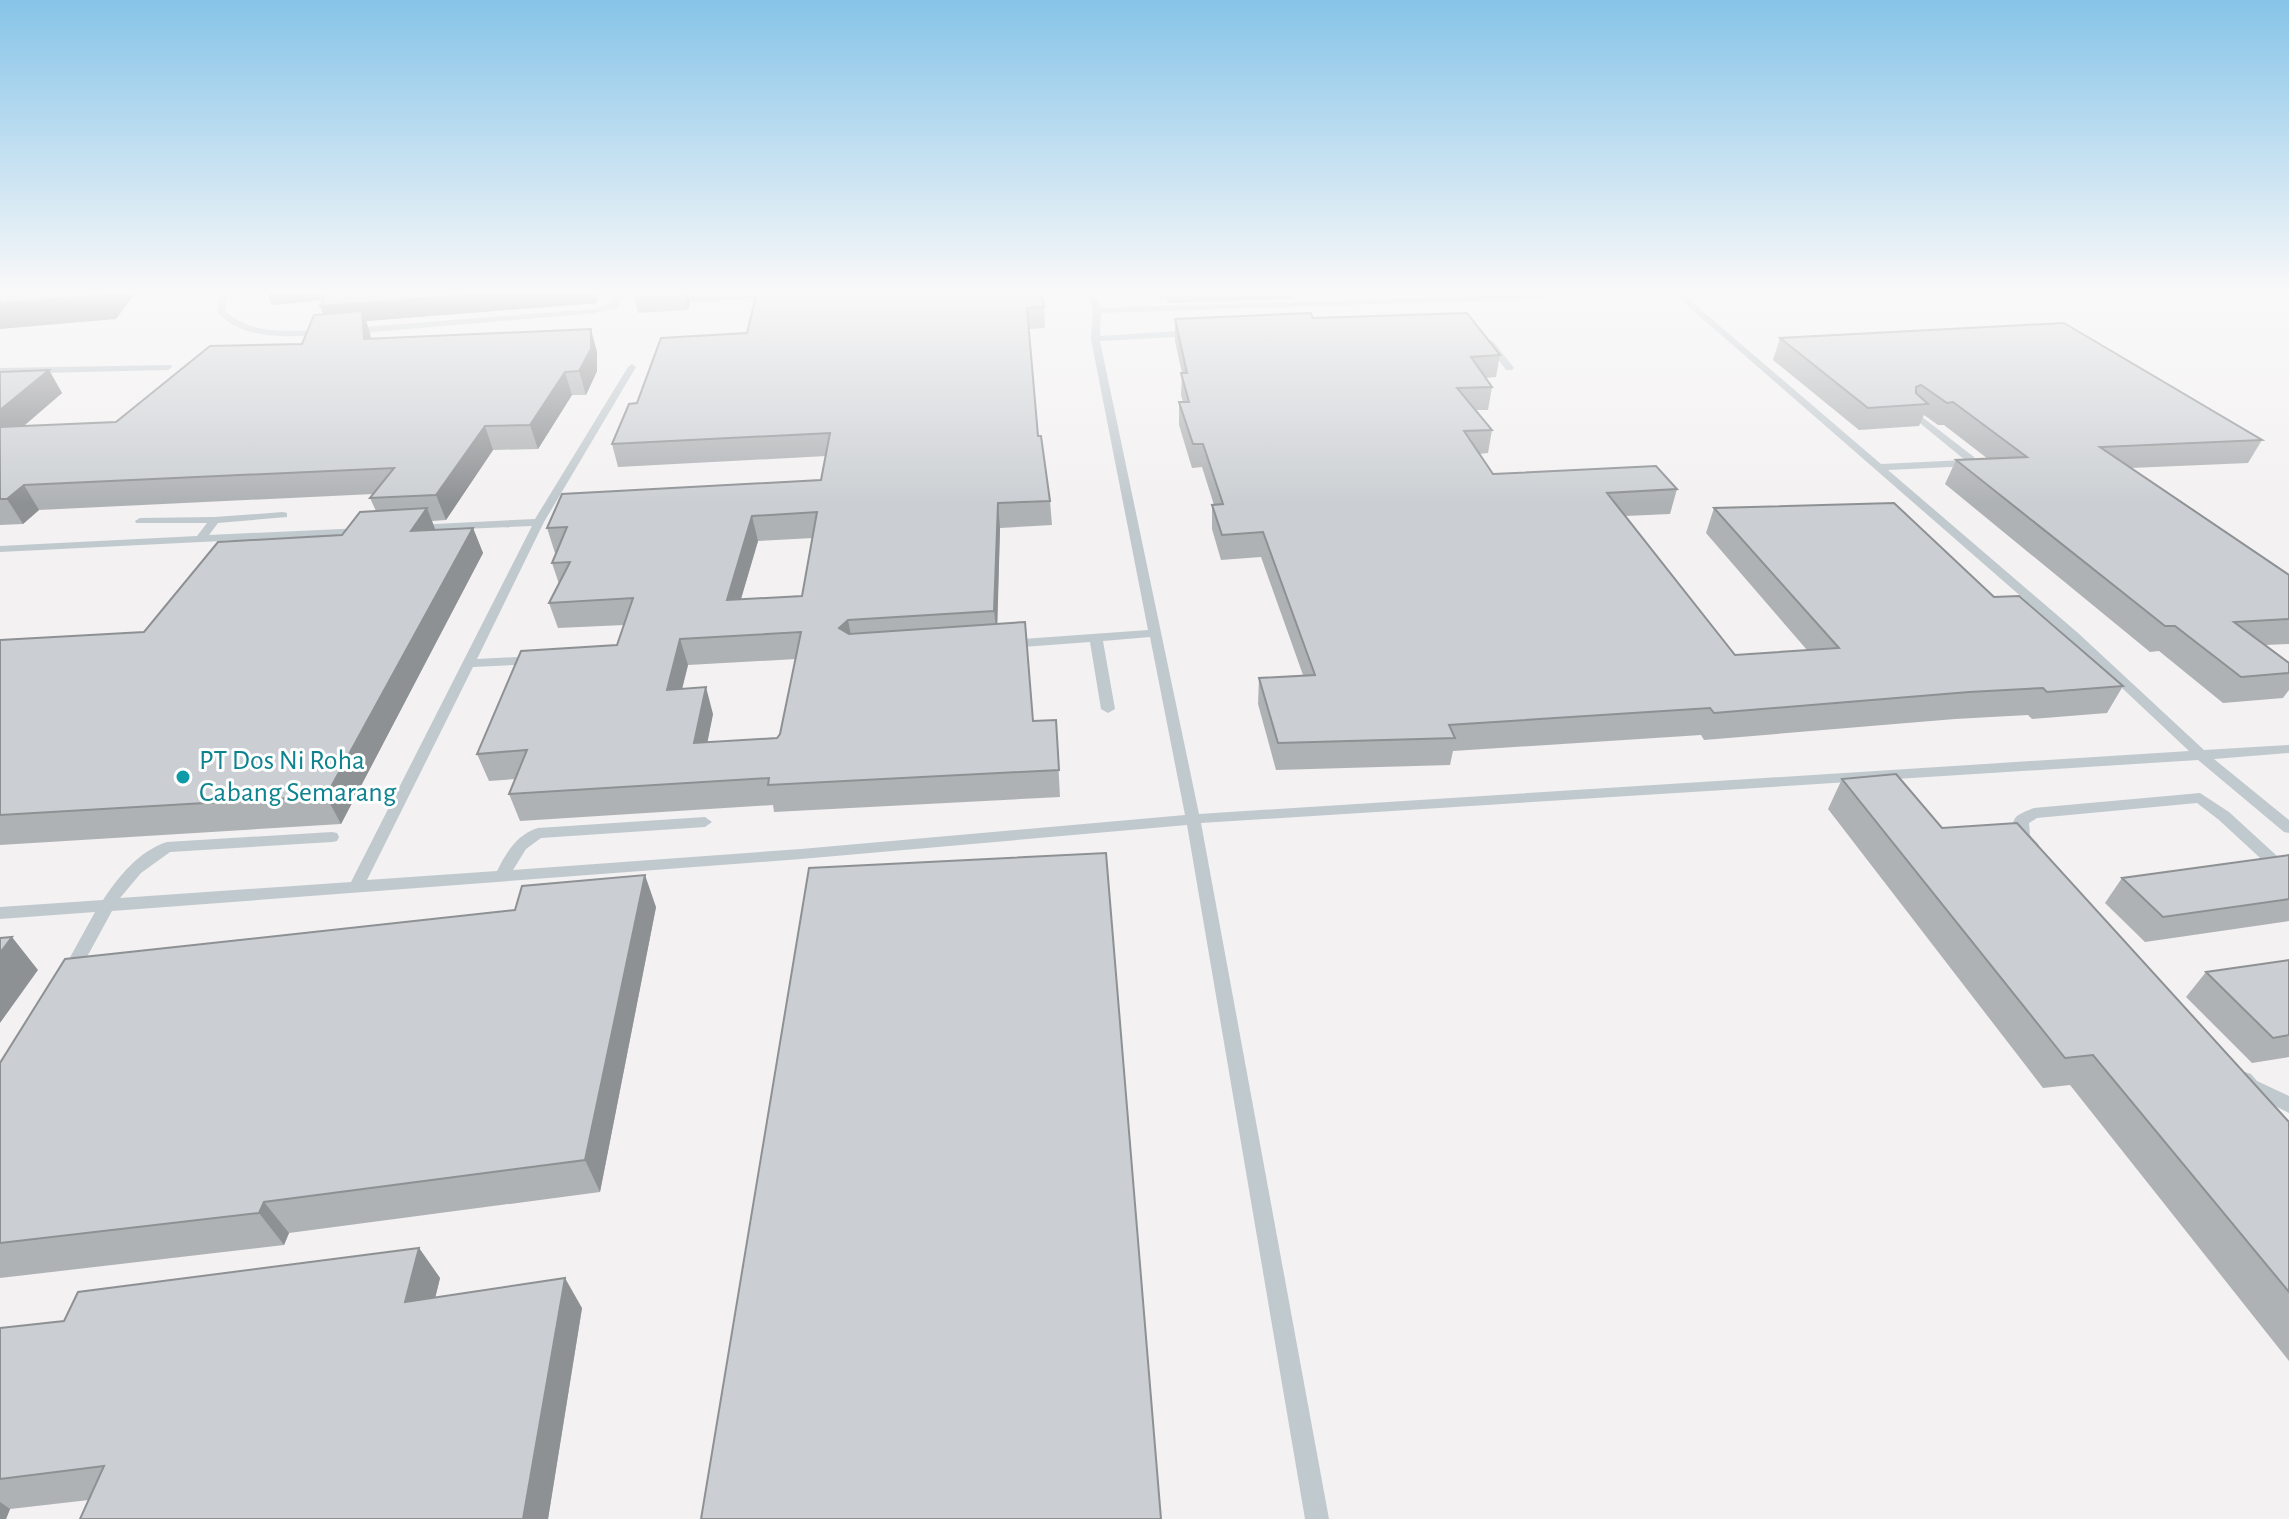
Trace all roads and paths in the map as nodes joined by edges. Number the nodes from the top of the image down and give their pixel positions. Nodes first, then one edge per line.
1 (1100, 363) edge
2 (1505, 363) edge
3 (1759, 363) edge
4 (168, 367) dead end
5 (632, 367) dead end
6 (1509, 368) dead end
7 (0, 371) edge
8 (1913, 413) edge
9 (1880, 467) junction
10 (283, 515) dead end
11 (215, 520) junction
12 (140, 521) dead end
13 (539, 522) junction
14 (400, 529) edge
15 (369, 530) edge
16 (200, 539) junction
17 (0, 549) edge
18 (1155, 633) junction
19 (1096, 638) junction
20 (990, 645) edge
21 (550, 659) edge
22 (468, 663) junction
23 (1108, 709) dead end
24 (2289, 749) edge
25 (2201, 755) junction
26 (1193, 819) junction
27 (705, 822) dead end
28 (2289, 828) edge
29 (332, 837) dead end
30 (2044, 859) edge
31 (503, 875) junction
32 (2289, 876) edge
33 (357, 885) junction
34 (110, 905) junction
35 (0, 913) edge
36 (58, 993) edge
37 (2230, 1063) edge
38 (2289, 1105) edge
39 (1317, 1519) edge

1 - 18 lane
2 - 6 lane
3 - 9 lane
4 - 7 lane
5 - 13 lane
8 - 9 lane
9 - 25 lane
10 - 11 lane
11 - 12 lane
11 - 16 lane
13 - 14 lane
13 - 22 lane
15 - 16 lane
16 - 17 lane
18 - 19 lane
18 - 26 lane
19 - 20 lane
19 - 23 lane
21 - 22 lane
22 - 33 lane
24 - 25 lane
25 - 26 lane
25 - 28 lane
26 - 31 lane
26 - 39 lane
27 - 31 lane
29 - 34 lane
30 - 32 lane
31 - 33 lane
33 - 34 lane
34 - 35 lane
34 - 36 lane
37 - 38 lane

